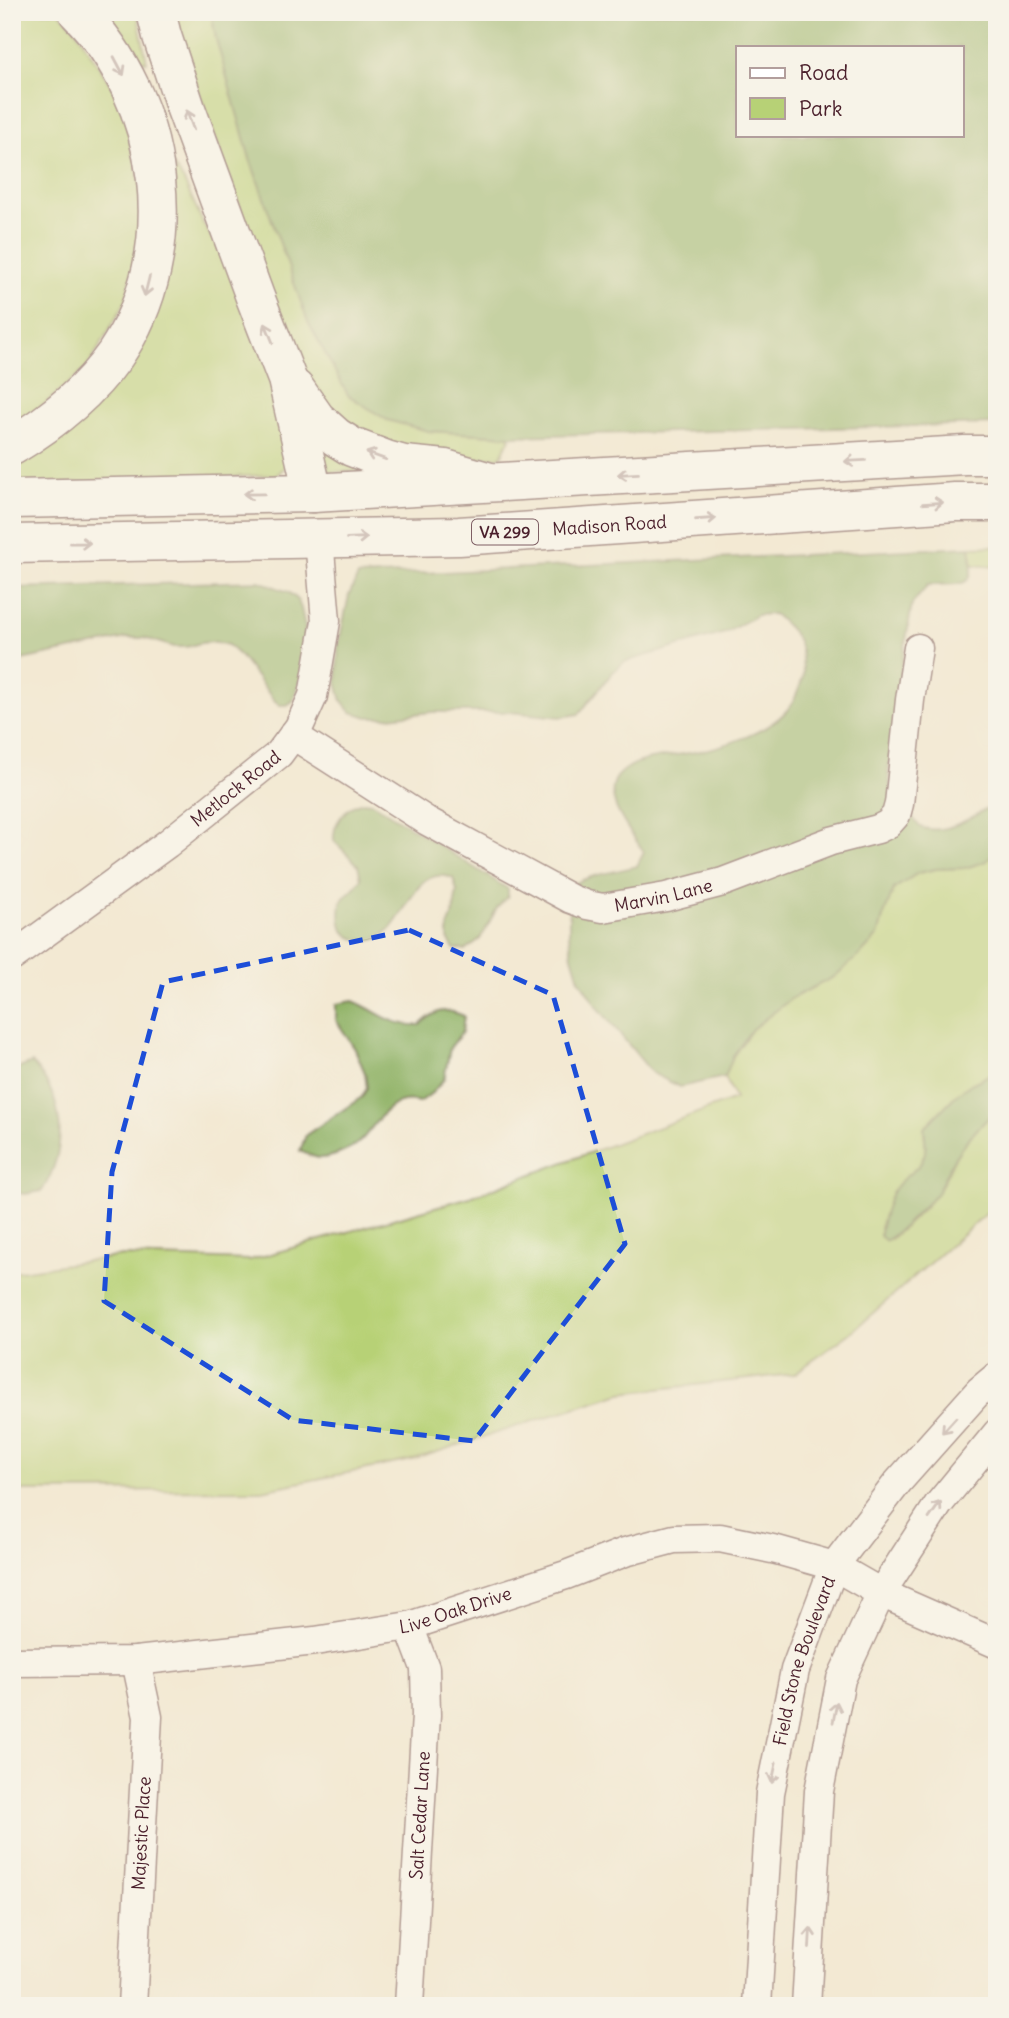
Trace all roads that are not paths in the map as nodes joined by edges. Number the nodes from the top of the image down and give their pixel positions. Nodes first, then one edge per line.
1 (78, 12) edge
2 (156, 12) edge
3 (287, 379) junction
4 (12, 446) edge
5 (997, 455) edge
6 (490, 482) junction
7 (313, 493) junction
8 (12, 499) edge
9 (997, 502) edge
10 (318, 539) junction
11 (12, 544) edge
12 (918, 648) dead end
13 (293, 735) junction
14 (12, 957) edge
15 (997, 1376) edge
16 (997, 1433) edge
17 (834, 1566) junction
18 (881, 1592) junction
19 (409, 1626) junction
20 (997, 1644) edge
21 (136, 1661) junction
22 (12, 1662) edge
23 (132, 2006) edge
24 (409, 2006) edge
25 (757, 2006) edge
26 (806, 2006) edge

1 -> 4 main road
3 -> 2 main road
6 -> 3 main road
3 - 7 main road
5 -> 6 main road
6 - 7 main road
7 -> 8 main road
7 - 10 main road
10 -> 9 main road, Madison Road / VA 299
11 -> 10 main road, Madison Road / VA 299
10 - 13 street, Metlock Road
12 - 13 street, Marvin Lane
13 - 14 street, Metlock Road
15 -> 17 street, Field Stone Boulevard
18 -> 16 street
17 - 18 street, Live Oak Drive
17 - 19 street, Live Oak Drive
17 -> 25 street, Field Stone Boulevard
18 - 20 street, Live Oak Drive
26 -> 18 street
19 - 21 street, Live Oak Drive
19 - 24 street, Salt Cedar Lane
21 - 22 street, Live Oak Drive
21 - 23 street, Majestic Place

